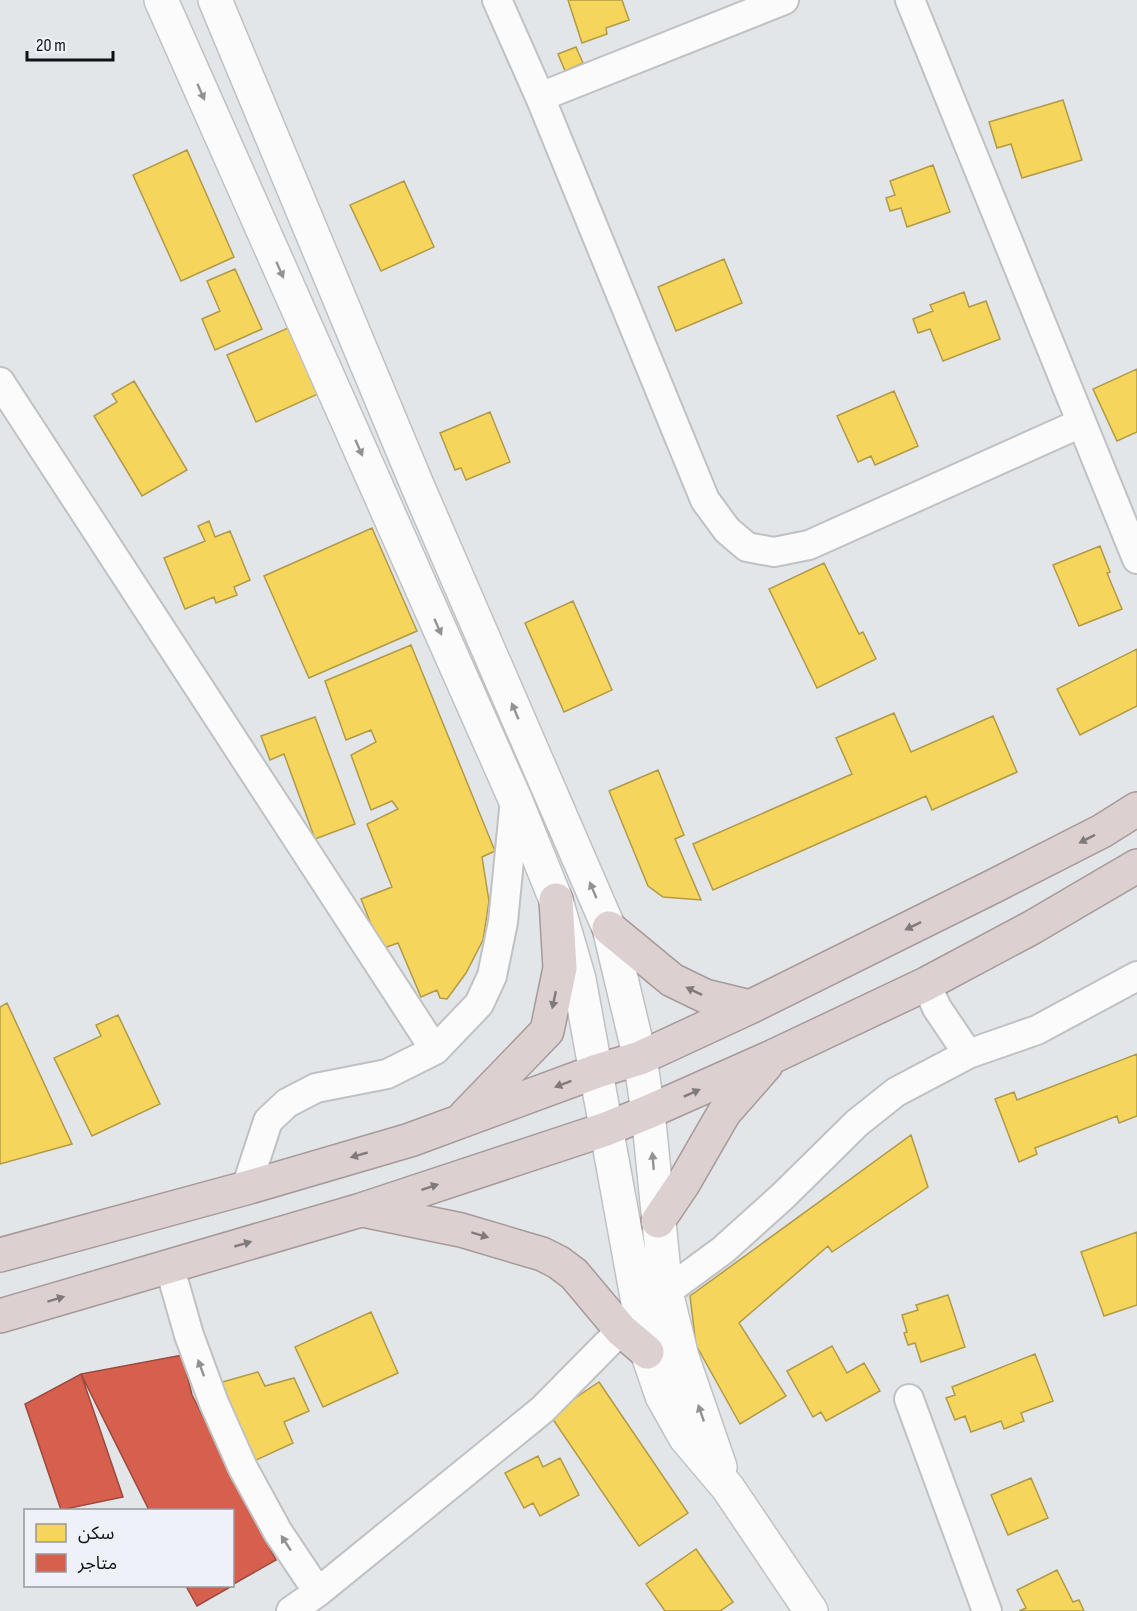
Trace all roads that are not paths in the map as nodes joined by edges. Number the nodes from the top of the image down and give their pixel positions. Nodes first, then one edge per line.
1 (161, 0) edge
2 (215, 0) edge
3 (497, 0) edge
4 (784, 0) edge
5 (910, 0) edge
6 (540, 97) junction
7 (0, 382) edge
8 (1081, 423) junction
9 (1137, 559) edge
10 (515, 799) junction
11 (1137, 809) edge
12 (1137, 866) edge
13 (556, 900) junction
14 (609, 927) junction
15 (1137, 976) edge
16 (926, 984) junction
17 (750, 1006) junction
18 (435, 1050) junction
19 (968, 1054) junction
20 (774, 1056) junction
21 (640, 1058) junction
22 (597, 1071) junction
23 (648, 1112) junction
24 (459, 1123) junction
25 (606, 1129) junction
26 (246, 1188) junction
27 (361, 1209) junction
28 (658, 1221) junction
29 (0, 1255) edge
30 (169, 1265) junction
31 (666, 1292) junction
32 (0, 1316) edge
33 (621, 1330) junction
34 (647, 1352) junction
35 (909, 1399) dead end
36 (728, 1488) junction
37 (318, 1592) junction
38 (291, 1611) edge
39 (811, 1611) edge
40 (987, 1611) edge

1 -> 10 main road
14 -> 2 main road
3 - 6 street
4 - 6 street
5 - 8 street
6 - 8 street
7 - 18 street
8 - 9 street
10 - 13 main road
10 - 18 street
11 -> 17 highway
12 - 16 highway
13 - 22 main road
13 -> 24 highway
17 -> 14 highway
14 - 21 main road
15 - 19 street
16 - 19 street
16 - 20 highway
17 - 21 highway
18 - 26 street
19 - 31 street
23 -> 20 highway
20 - 28 highway
21 - 22 highway
21 - 23 main road
22 -> 24 highway
22 - 25 main road
23 - 25 highway
28 -> 23 main road
24 -> 26 highway
27 -> 25 highway
25 - 34 main road
26 - 29 highway
30 -> 27 highway
27 -> 33 highway
28 - 31 main road
32 -> 30 highway
37 -> 30 street
36 -> 31 main road
33 - 34 highway
33 - 37 street
34 - 36 main road
35 - 40 street
36 - 39 main road
37 - 38 street

